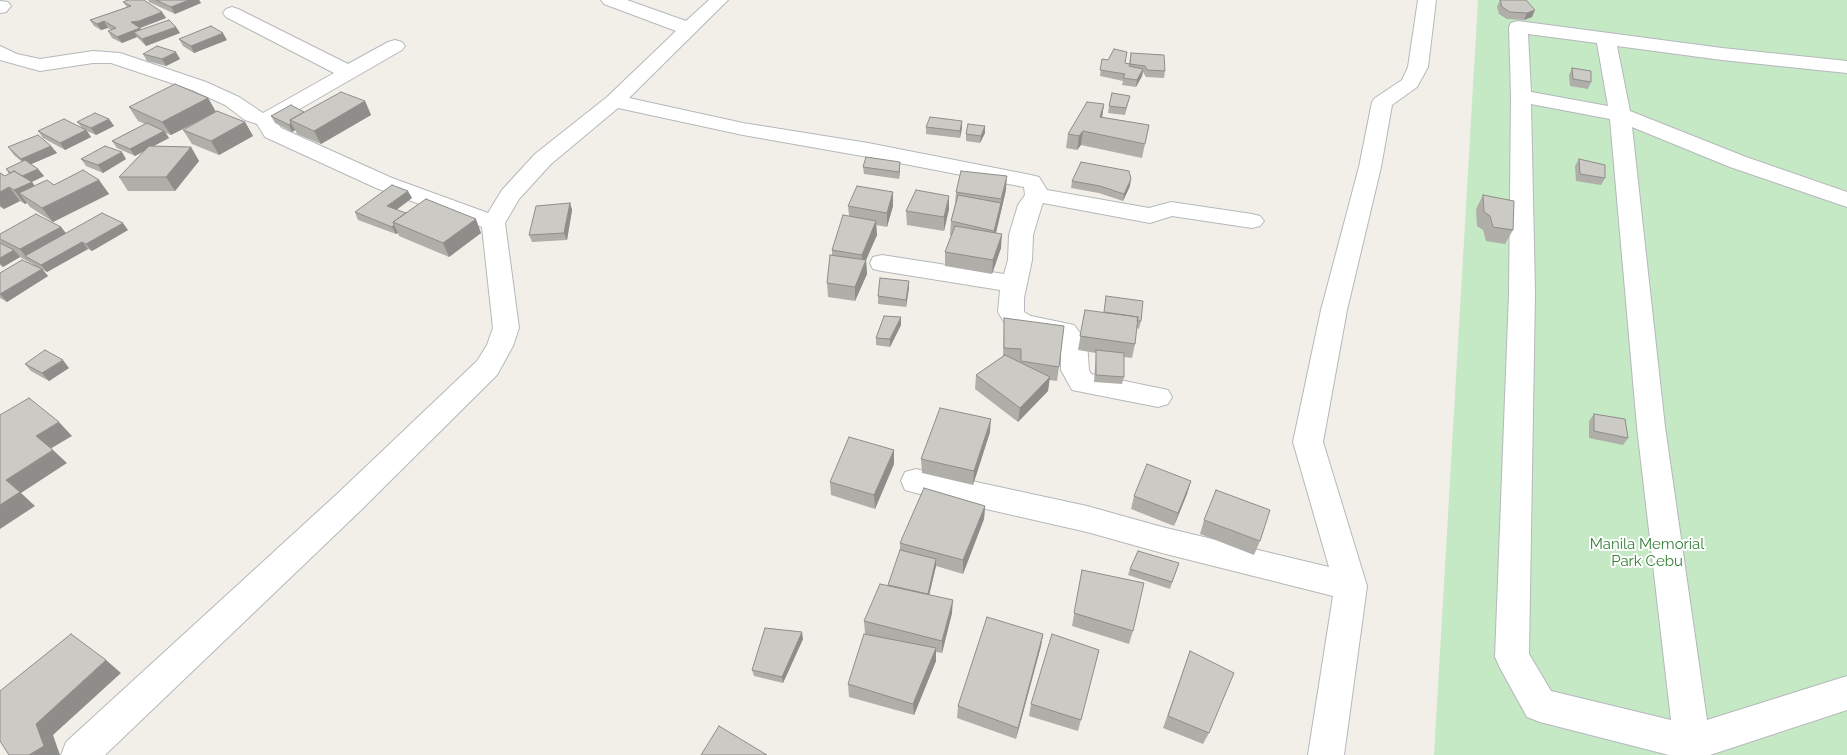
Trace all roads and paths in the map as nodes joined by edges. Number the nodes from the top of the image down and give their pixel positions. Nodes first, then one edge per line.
1 (610, 0) edge
2 (719, 0) edge
3 (1428, 0) edge
4 (232, 14) dead end
5 (688, 29) junction
6 (1606, 39) junction
7 (395, 46) dead end
8 (0, 52) edge
9 (1847, 67) edge
10 (348, 72) junction
11 (1521, 96) junction
12 (614, 101) junction
13 (1620, 115) junction
14 (265, 120) junction
15 (1036, 196) junction
16 (1847, 200) edge
17 (1252, 222) dead end
18 (493, 223) junction
19 (882, 263) dead end
20 (1014, 284) junction
21 (1158, 397) dead end
22 (916, 482) dead end
23 (1351, 586) junction
24 (1847, 693) edge
25 (1692, 744) junction
26 (79, 755) edge
27 (1326, 755) edge

1 - 5 street
2 - 5 street
3 - 23 street
4 - 10 street
5 - 12 street
6 - 9 street
6 - 11 street
6 - 13 street
7 - 10 street
8 - 14 street
10 - 14 street
11 - 13 street
11 - 25 street
12 - 15 street
12 - 18 street
13 - 16 street
13 - 25 street
14 - 18 street
15 - 17 street
15 - 20 street
18 - 26 street
19 - 20 street
20 - 21 street
22 - 23 street
23 - 27 street
24 - 25 street

